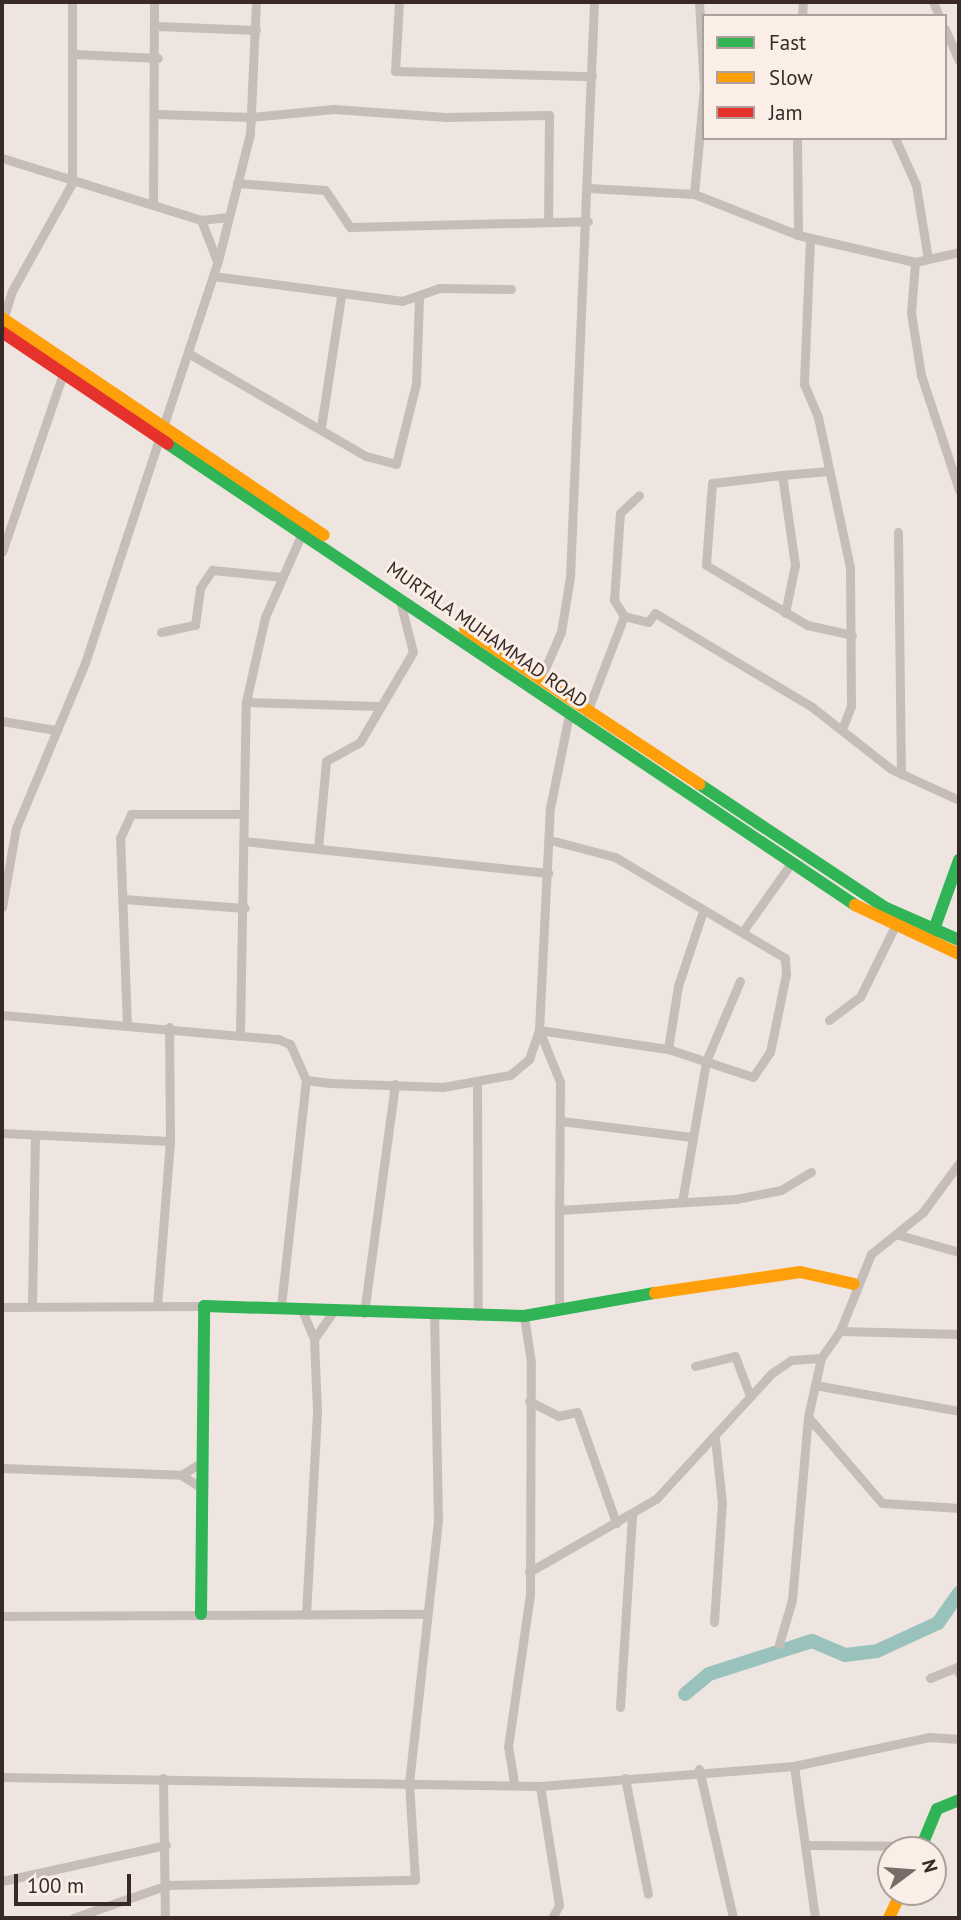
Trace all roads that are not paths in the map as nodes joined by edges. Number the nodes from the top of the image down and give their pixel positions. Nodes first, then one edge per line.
1 (72, 2) edge
2 (154, 2) edge
3 (256, 2) edge
4 (399, 2) edge
5 (594, 2) edge
6 (699, 2) edge
7 (157, 26) junction
8 (256, 30) junction
9 (947, 33) edge
10 (75, 54) junction
11 (702, 54) edge
12 (158, 58) junction
13 (959, 60) edge
14 (592, 76) junction
15 (702, 109) edge
16 (157, 114) junction
17 (251, 117) junction
18 (797, 140) edge
19 (895, 140) edge
20 (2, 158) edge
21 (72, 183) junction
22 (237, 183) junction
23 (589, 188) junction
24 (694, 194) junction
25 (153, 203) junction
26 (229, 217) junction
27 (201, 220) junction
28 (588, 220) junction
29 (548, 222) junction
30 (798, 235) junction
31 (810, 239) junction
32 (959, 252) edge
33 (928, 259) junction
34 (218, 261) junction
35 (915, 262) junction
36 (213, 276) junction
37 (511, 289) dead end
38 (341, 296) junction
39 (419, 298) junction
40 (2, 323) edge
41 (188, 353) junction
42 (63, 374) junction
43 (321, 427) junction
44 (159, 431) junction
45 (829, 471) junction
46 (782, 475) junction
47 (959, 490) edge
48 (639, 495) dead end
49 (898, 532) dead end
50 (302, 533) junction
51 (335, 548) junction
52 (2, 552) edge
53 (282, 577) junction
54 (398, 596) junction
55 (785, 613) junction
56 (624, 616) junction
57 (161, 632) dead end
58 (852, 635) junction
59 (540, 680) junction
60 (246, 702) junction
61 (379, 706) junction
62 (587, 712) junction
63 (569, 715) junction
64 (2, 721) edge
65 (842, 729) junction
66 (55, 730) junction
67 (634, 752) junction
68 (901, 774) junction
69 (959, 800) edge
70 (724, 804) junction
71 (240, 814) junction
72 (717, 816) junction
73 (550, 840) junction
74 (243, 841) junction
75 (318, 848) junction
76 (959, 860) edge
77 (792, 862) junction
78 (548, 873) junction
79 (123, 899) junction
80 (2, 907) edge
81 (245, 908) junction
82 (702, 914) junction
83 (894, 928) junction
84 (743, 931) junction
85 (931, 938) junction
86 (959, 940) edge
87 (959, 954) edge
88 (740, 981) dead end
89 (2, 1015) edge
90 (830, 1020) dead end
91 (127, 1026) junction
92 (169, 1027) junction
93 (539, 1030) junction
94 (240, 1032) junction
95 (668, 1049) junction
96 (706, 1061) junction
97 (306, 1080) junction
98 (477, 1083) junction
99 (396, 1084) junction
100 (561, 1121) junction
101 (2, 1133) edge
102 (35, 1135) junction
103 (692, 1137) junction
104 (170, 1141) junction
105 (959, 1163) edge
106 (811, 1172) dead end
107 (682, 1202) junction
108 (559, 1210) junction
109 (899, 1235) junction
110 (959, 1252) edge
111 (854, 1284) junction
112 (32, 1305) junction
113 (157, 1306) junction
114 (204, 1306) junction
115 (281, 1306) junction
116 (2, 1307) edge
117 (301, 1308) junction
118 (559, 1310) junction
119 (332, 1312) junction
120 (364, 1313) junction
121 (434, 1316) junction
122 (478, 1316) junction
123 (524, 1317) junction
124 (840, 1331) junction
125 (959, 1334) edge
126 (314, 1339) junction
127 (821, 1358) junction
128 (695, 1366) dead end
129 (815, 1385) junction
130 (750, 1396) junction
131 (529, 1401) junction
132 (959, 1411) edge
133 (808, 1417) junction
134 (715, 1439) junction
135 (199, 1464) junction
136 (2, 1468) edge
137 (181, 1475) junction
138 (200, 1487) junction
139 (959, 1508) edge
140 (632, 1514) junction
141 (616, 1523) junction
142 (529, 1572) junction
143 (201, 1614) junction
144 (427, 1614) junction
145 (306, 1615) junction
146 (2, 1616) edge
147 (714, 1622) dead end
148 (779, 1644) dead end
149 (958, 1669) edge
150 (930, 1678) dead end
151 (620, 1707) dead end
152 (959, 1739) edge
153 (794, 1766) junction
154 (699, 1769) junction
155 (2, 1777) edge
156 (163, 1778) junction
157 (625, 1778) junction
158 (410, 1783) junction
159 (514, 1783) junction
160 (540, 1786) junction
161 (959, 1800) edge
162 (926, 1836) edge
163 (166, 1845) junction
164 (808, 1845) junction
165 (877, 1847) edge
166 (2, 1881) edge
167 (167, 1885) junction
168 (648, 1894) dead end
169 (73, 1918) edge
170 (165, 1918) edge
171 (552, 1918) edge
172 (733, 1918) edge
173 (815, 1918) edge

1 - 10 street
2 - 7 street
3 - 8 street
4 - 14 street
5 - 14 street
6 - 11 street
7 - 8 street
7 - 12 street
8 - 17 street
9 - 13 street
10 - 12 street
10 - 21 street
12 - 16 street
14 - 23 street
15 - 24 street
16 - 17 street
16 - 25 street
17 - 22 street
17 - 29 street
18 - 30 street
19 - 33 street
20 - 21 street
21 - 25 street
21 - 40 street
22 - 26 street
22 - 29 street
23 - 24 street
23 - 28 street
24 - 30 street
25 - 27 street
26 - 27 street
26 - 34 street
27 - 34 street
28 - 29 street
28 - 59 street
30 - 31 street
31 - 35 street
31 - 45 street
32 - 33 street
33 - 35 street
34 - 36 street
35 - 47 street
36 - 38 street
36 - 41 street
37 - 39 street
38 - 39 street
38 - 43 street
39 - 43 street
40 - 42 main road, MURTALA MUHAMMAD ROAD
40 - 44 main road, MURTALA MUHAMMAD ROAD
41 - 43 street
41 - 44 street
42 - 44 main road, MURTALA MUHAMMAD ROAD
42 - 52 street
44 - 50 main road, MURTALA MUHAMMAD ROAD
44 - 51 main road, MURTALA MUHAMMAD ROAD
44 - 66 street
45 - 46 street
45 - 58 street
46 - 55 street
46 - 55 street
48 - 56 street
49 - 68 street
50 - 51 main road, MURTALA MUHAMMAD ROAD
50 - 53 street
51 - 54 main road, MURTALA MUHAMMAD ROAD
51 - 59 main road, MURTALA MUHAMMAD ROAD
53 - 57 street
53 - 60 street
54 - 61 street
54 - 63 main road, MURTALA MUHAMMAD ROAD
55 - 58 street
56 - 62 street
56 - 65 street
58 - 65 street
59 - 62 main road, MURTALA MUHAMMAD ROAD
60 - 61 street
60 - 71 street
61 - 75 street
62 - 67 main road, MURTALA MUHAMMAD ROAD
63 - 67 main road, MURTALA MUHAMMAD ROAD
63 - 73 street
64 - 66 street
65 - 68 street
66 - 80 street
67 - 70 main road, MURTALA MUHAMMAD ROAD
67 - 72 main road, MURTALA MUHAMMAD ROAD
68 - 69 street
70 - 72 main road
70 - 85 main road, MURTALA MUHAMMAD ROAD
71 - 74 street
71 - 79 street
72 - 77 main road, MURTALA MUHAMMAD ROAD
73 - 78 street
73 - 82 street
74 - 75 street
74 - 81 street
75 - 78 street
76 - 85 main road
77 - 83 main road, MURTALA MUHAMMAD ROAD
77 - 84 street
78 - 93 street
79 - 81 street
79 - 91 street
81 - 94 street
82 - 84 street
82 - 95 street
83 - 85 main road, MURTALA MUHAMMAD ROAD
83 - 90 street
84 - 96 street
85 - 86 main road, MURTALA MUHAMMAD ROAD
85 - 87 main road, MURTALA MUHAMMAD ROAD
88 - 96 street
89 - 91 street
91 - 92 street
92 - 94 street
92 - 104 street
93 - 95 street
93 - 98 street
93 - 100 street
94 - 97 street
95 - 96 street
96 - 103 street
97 - 99 street
97 - 115 street
98 - 99 street
98 - 122 street
99 - 120 street
100 - 103 street
100 - 108 street
101 - 102 street
102 - 104 street
102 - 112 street
103 - 107 street
104 - 113 street
105 - 109 street
106 - 107 street
107 - 108 street
108 - 118 street
109 - 110 street
109 - 111 street
111 - 118 main road
111 - 124 street
112 - 113 street
112 - 116 street
113 - 114 street
114 - 115 main road
114 - 135 main road
115 - 117 main road
117 - 119 main road
117 - 126 street
118 - 123 main road
119 - 120 main road
119 - 126 street
120 - 121 main road
121 - 122 main road
121 - 144 street
122 - 123 main road
123 - 131 street
124 - 125 street
124 - 127 street
126 - 145 street
127 - 129 street
127 - 130 street
128 - 130 street
129 - 132 street
129 - 133 street
130 - 134 street
131 - 141 street
131 - 142 street
133 - 139 street
133 - 148 street
134 - 140 street
134 - 147 street
135 - 137 street
135 - 138 main road
136 - 137 street
137 - 138 street
138 - 143 main road
140 - 141 street
140 - 151 street
141 - 142 street
142 - 159 street
143 - 145 street
143 - 146 street
144 - 145 street
144 - 158 street
149 - 150 street
152 - 153 street
153 - 154 street
153 - 164 street
154 - 157 street
154 - 172 street
155 - 156 street
156 - 158 street
156 - 163 street
157 - 160 street
157 - 168 street
158 - 159 street
158 - 167 street
159 - 160 street
160 - 171 street
161 - 162 main road
163 - 166 street
163 - 167 street
164 - 165 street
164 - 173 street
167 - 169 street
167 - 170 street

